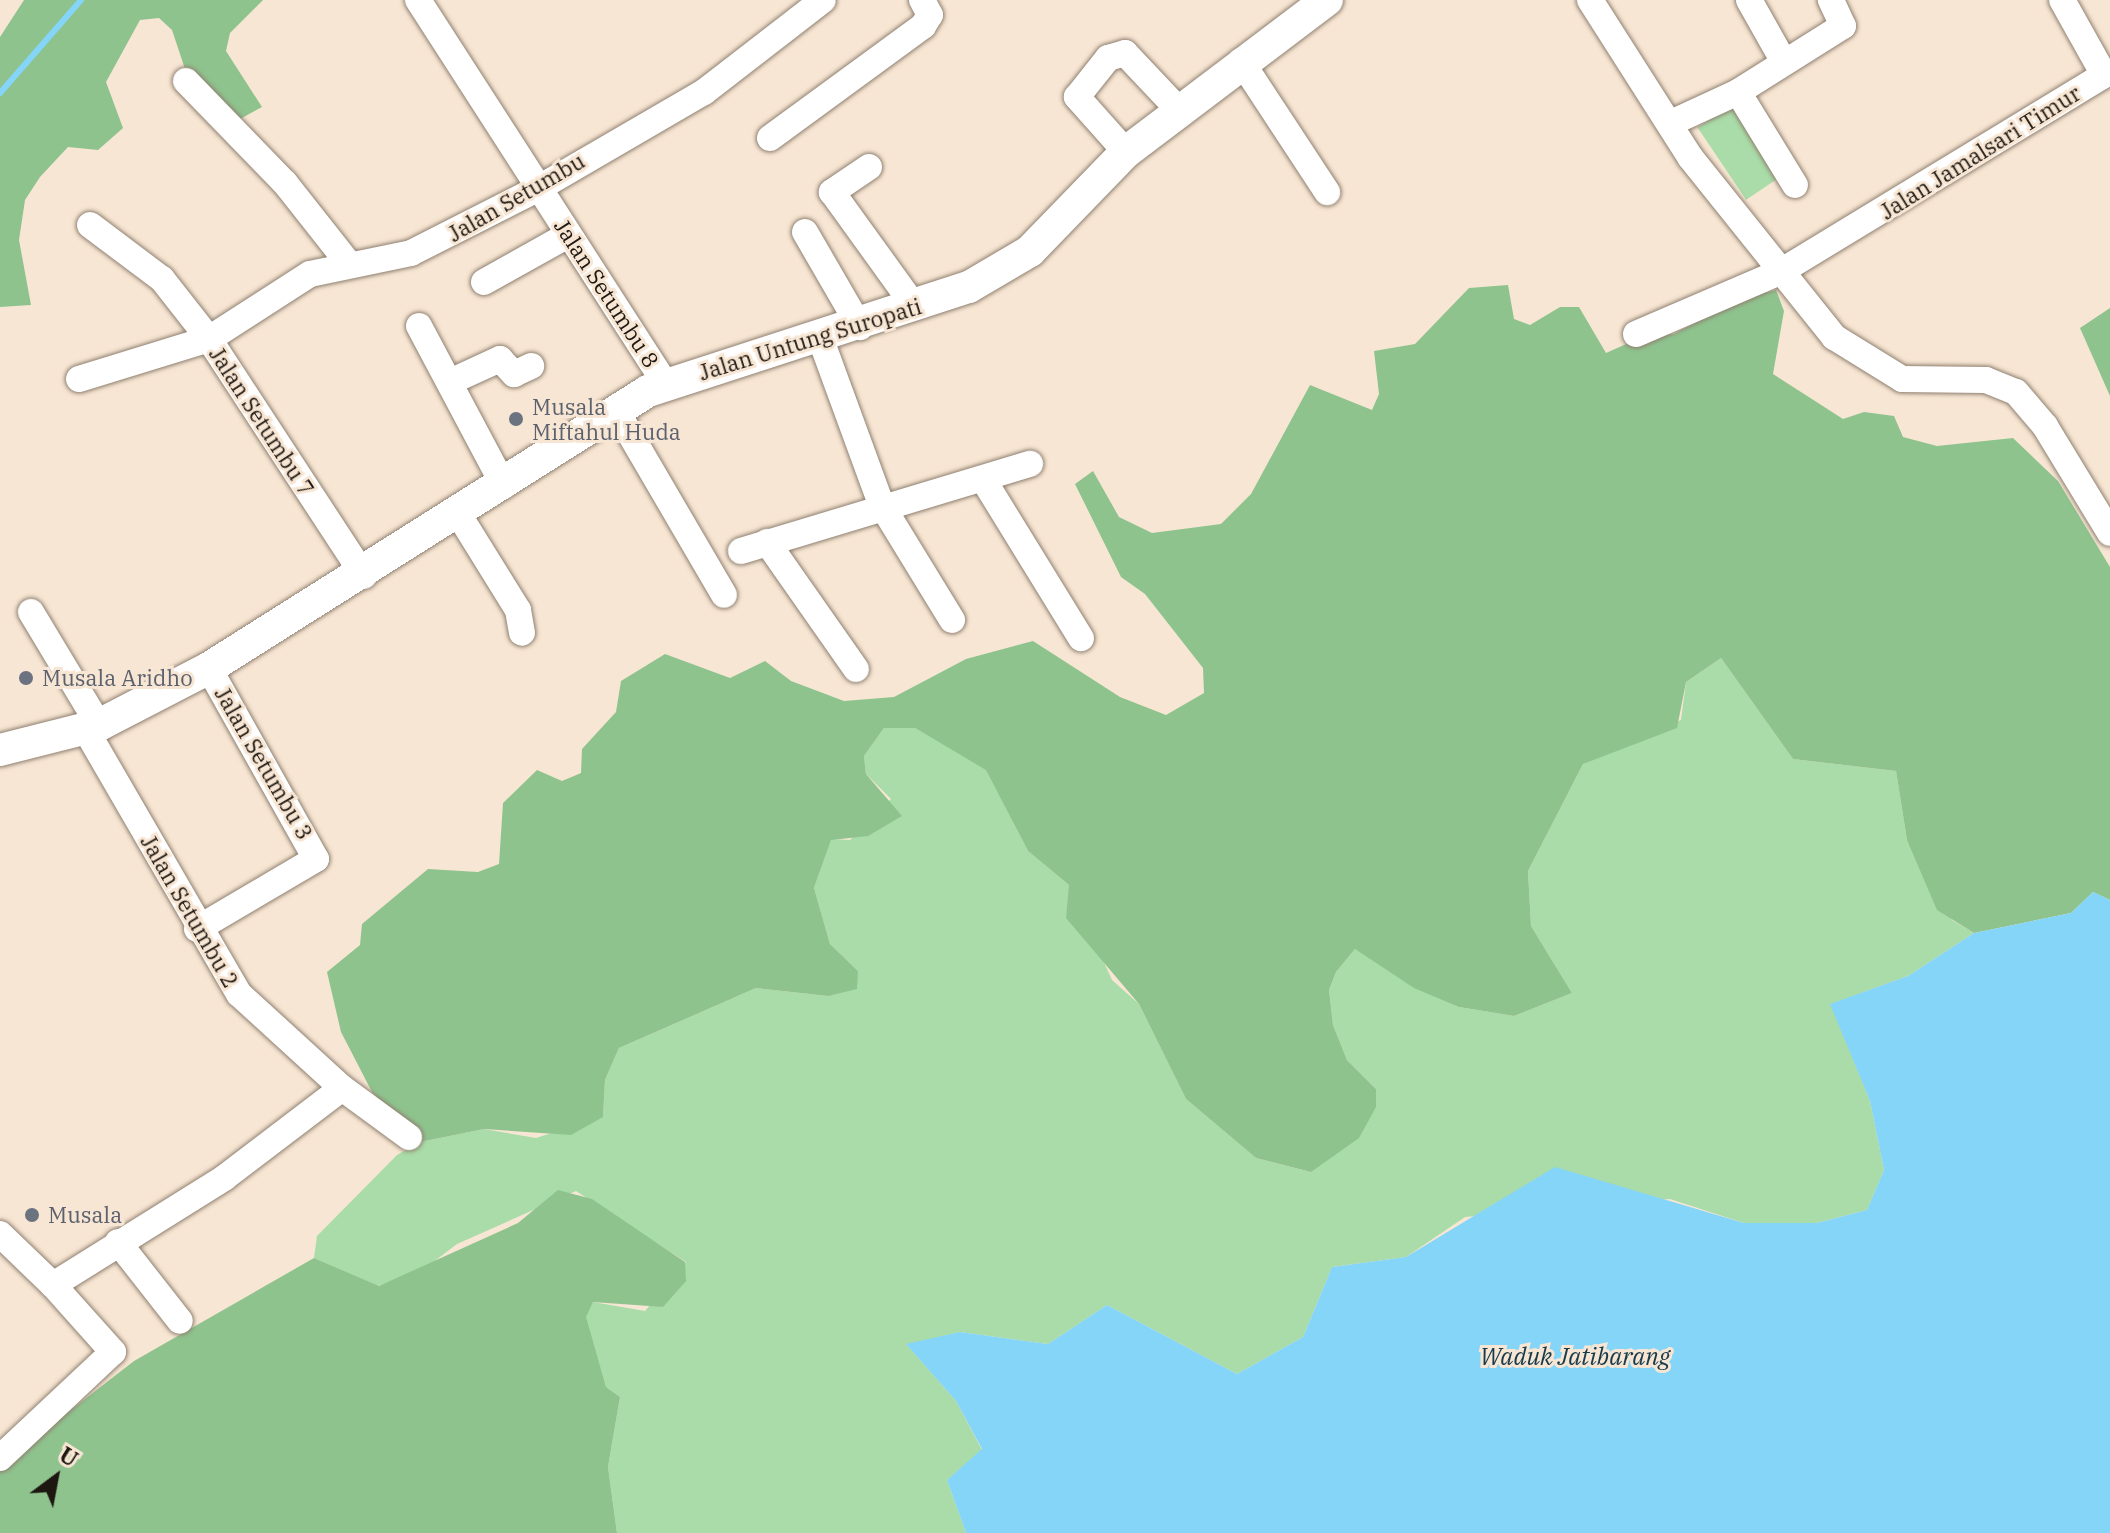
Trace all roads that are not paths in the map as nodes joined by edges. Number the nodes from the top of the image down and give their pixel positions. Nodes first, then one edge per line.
1 (418, 0) edge
2 (922, 0) edge
3 (1327, 0) edge
4 (1590, 0) edge
5 (1749, 0) edge
6 (1831, 0) edge
7 (2062, 0) edge
8 (814, 7) edge
9 (1241, 61) junction
10 (1784, 62) junction
11 (186, 81) dead end
12 (1738, 92) junction
13 (1178, 109) junction
14 (1671, 123) junction
15 (770, 138) dead end
16 (1126, 152) junction
17 (869, 167) dead end
18 (1795, 185) dead end
19 (539, 188) junction
20 (1327, 192) dead end
21 (90, 225) dead end
22 (805, 232) dead end
23 (568, 235) junction
24 (349, 264) junction
25 (1780, 272) junction
26 (484, 282) dead end
27 (915, 307) junction
28 (419, 326) dead end
29 (860, 327) junction
30 (1636, 334) dead end
31 (209, 339) junction
32 (821, 340) junction
33 (531, 366) dead end
34 (79, 379) dead end
35 (452, 381) junction
36 (665, 384) junction
37 (616, 410) junction
38 (1030, 464) dead end
39 (983, 479) junction
40 (504, 486) junction
41 (881, 504) junction
42 (459, 515) junction
43 (2110, 533) edge
44 (767, 542) junction
45 (741, 551) dead end
46 (364, 576) junction
47 (724, 595) dead end
48 (31, 612) dead end
49 (952, 620) dead end
50 (522, 633) dead end
51 (1081, 638) dead end
52 (209, 668) junction
53 (856, 669) dead end
54 (93, 728) junction
55 (0, 750) edge
56 (197, 929) junction
57 (342, 1088) junction
58 (409, 1137) dead end
59 (124, 1240) junction
60 (4, 1246) edge
61 (53, 1285) junction
62 (180, 1321) dead end
63 (0, 1458) edge

1 - 19 street, Jalan Setumbu 8
2 - 15 street
3 - 9 main road, Jalan Untung Suropati
4 - 14 street
5 - 10 street
6 - 10 street
7 - 25 street, Jalan Jamalsari Timur
8 - 19 street, Jalan Setumbu
9 - 13 main road, Jalan Untung Suropati
9 - 20 street
10 - 12 street
11 - 24 street
12 - 14 street
12 - 18 street
13 - 16 main road, Jalan Untung Suropati
13 - 16 street
14 - 25 street
16 - 27 main road, Jalan Untung Suropati
17 - 27 street
19 - 23 street, Jalan Setumbu 8
19 - 24 street, Jalan Setumbu
21 - 31 street
22 - 29 street
23 - 26 street
23 - 36 street, Jalan Setumbu 8
24 - 31 street, Jalan Setumbu
25 - 30 street
25 - 43 street
27 - 29 main road, Jalan Untung Suropati
28 - 35 street
29 - 32 main road, Jalan Untung Suropati
31 - 34 street, Jalan Setumbu 7
31 - 46 street, Jalan Setumbu 7
32 - 36 main road, Jalan Untung Suropati
32 - 41 street
33 - 35 street
35 - 40 street
36 - 37 main road, Jalan Untung Suropati
37 - 40 main road, Jalan Untung Suropati
37 - 47 street
38 - 39 street
39 - 41 street
39 - 51 street
40 - 42 main road, Jalan Untung Suropati
41 - 44 street
41 - 49 street
42 - 46 main road, Jalan Untung Suropati
42 - 50 street
44 - 45 street
44 - 53 street
46 - 52 main road, Jalan Untung Suropati
48 - 54 street, Jalan Setumbu 2
52 - 54 main road, Jalan Untung Suropati
52 - 56 street, Jalan Setumbu 3
54 - 55 main road, Jalan Untung Suropati
54 - 56 street, Jalan Setumbu 2
56 - 57 street, Jalan Setumbu 2
57 - 58 street, Jalan Setumbu 2
57 - 59 street
59 - 61 street
59 - 62 street
60 - 61 street
61 - 63 street

